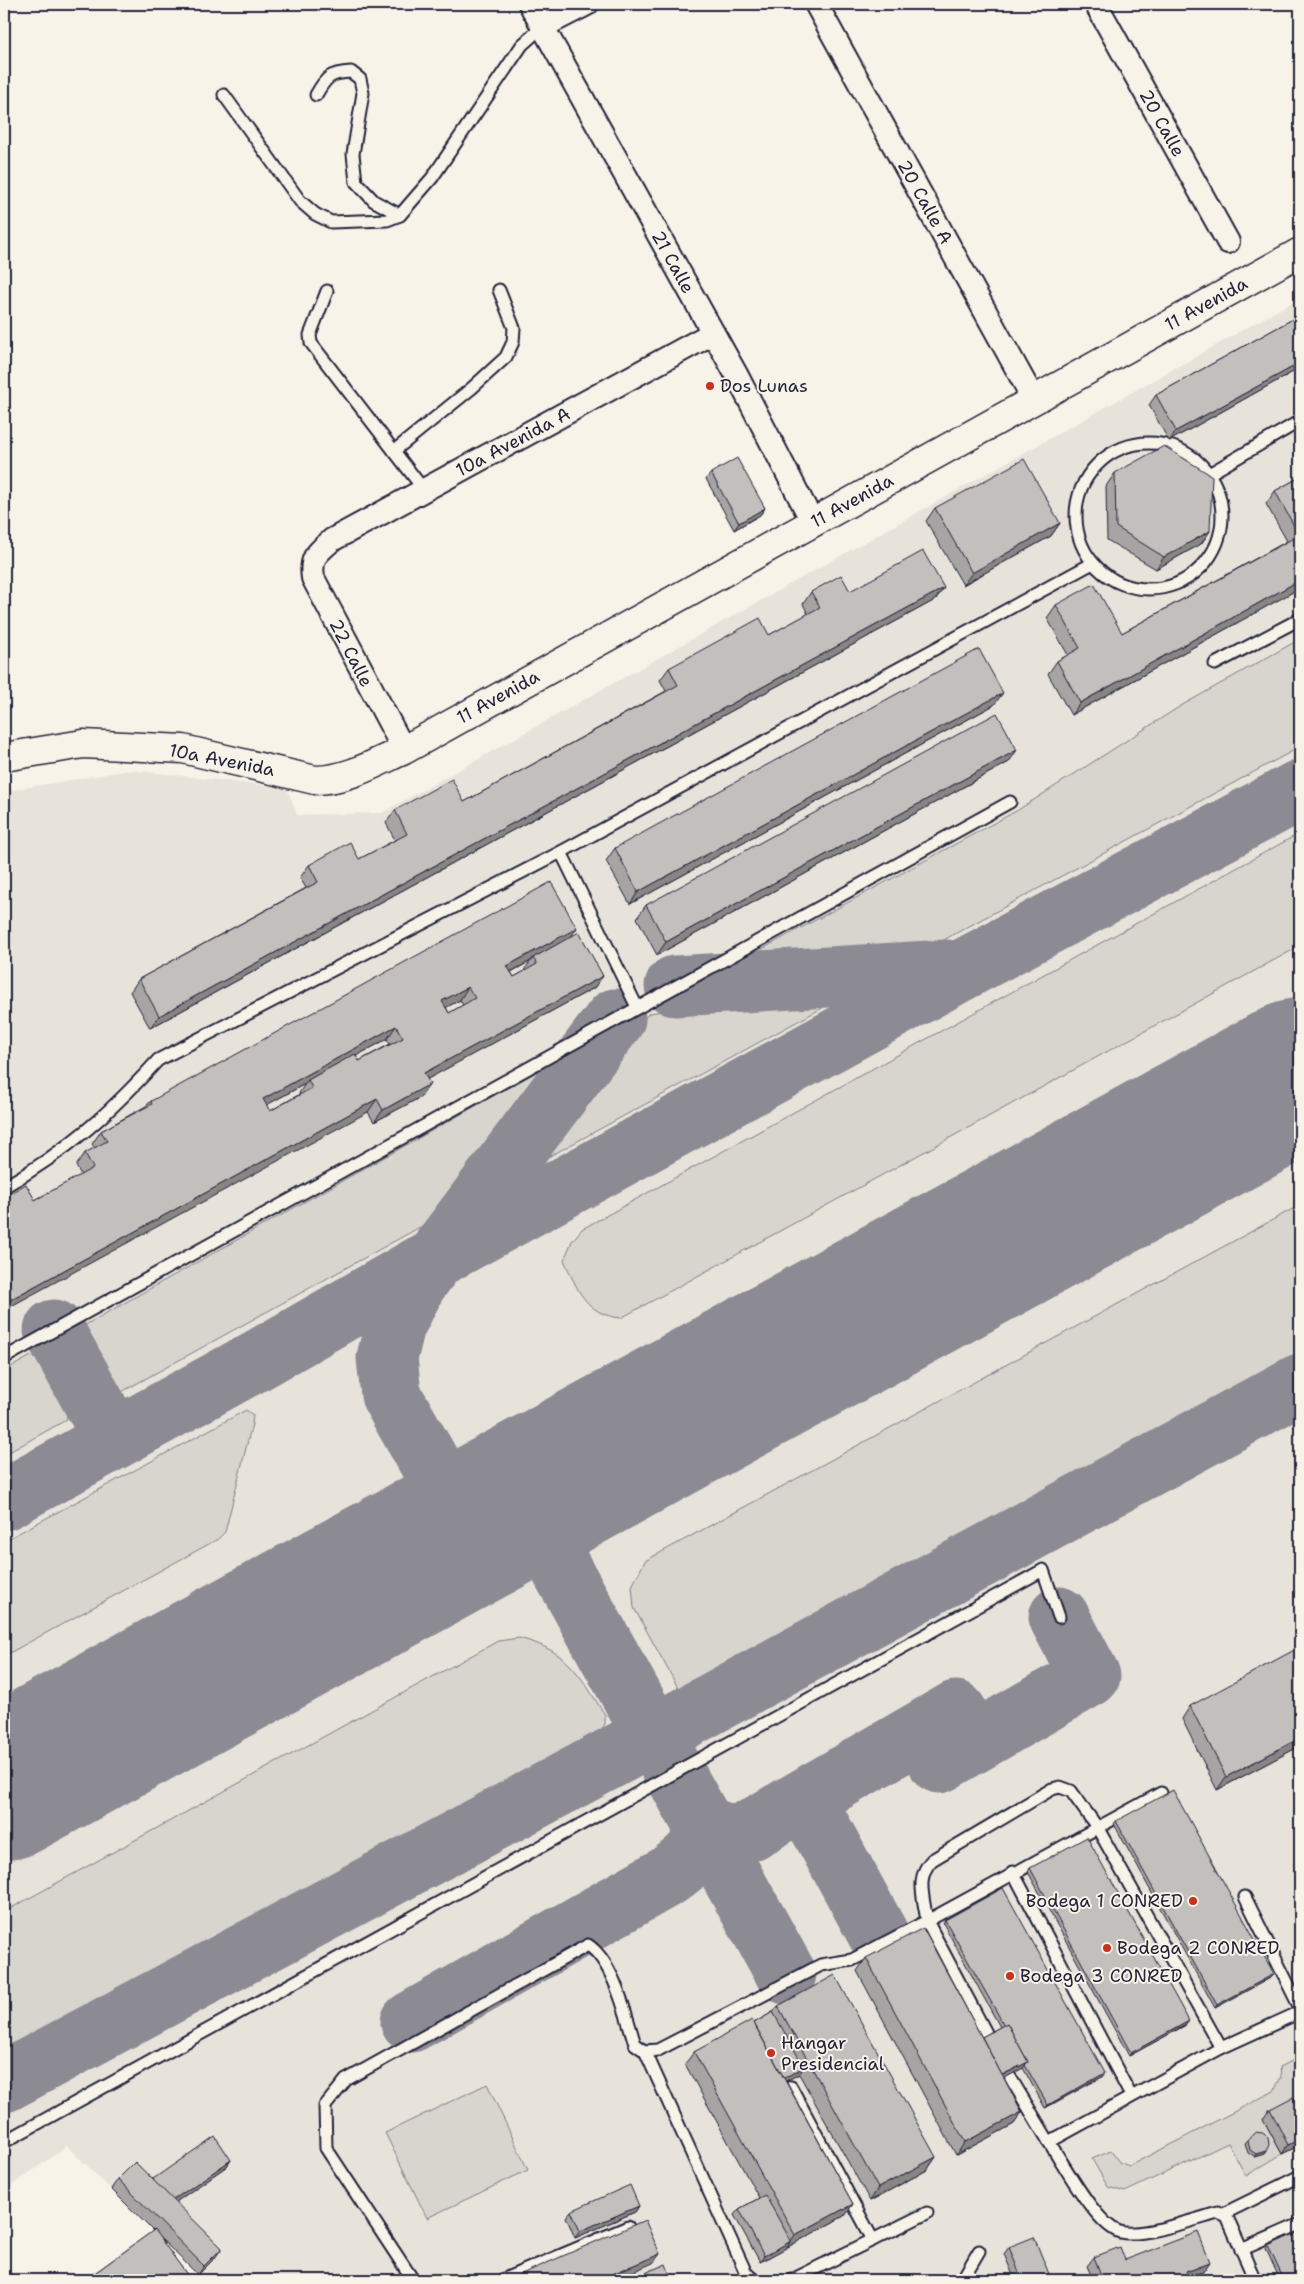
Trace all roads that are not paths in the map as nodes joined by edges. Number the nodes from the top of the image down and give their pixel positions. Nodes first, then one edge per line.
1 (530, 4) edge
2 (587, 4) edge
3 (816, 4) edge
4 (1096, 4) edge
5 (542, 27) junction
6 (224, 95) dead end
7 (316, 95) dead end
8 (400, 215) junction
9 (1228, 242) dead end
10 (1300, 252) edge
11 (499, 290) dead end
12 (327, 291) dead end
13 (713, 333) junction
14 (1034, 400) junction
15 (1300, 421) edge
16 (394, 451) junction
17 (1209, 474) junction
18 (424, 490) junction
19 (813, 523) junction
20 (316, 554) joint
21 (1093, 563) junction
22 (1300, 619) edge
23 (1215, 664) dead end
24 (404, 750) junction
25 (4, 757) edge
26 (1010, 802) dead end
27 (561, 852) junction
28 (637, 1007) junction
29 (4, 1187) edge
30 (4, 1358) edge
31 (1059, 1616) dead end
32 (1161, 1793) dead end
33 (1097, 1827) junction
34 (1013, 1872) junction
35 (1245, 1897) dead end
36 (927, 1921) junction
37 (1300, 2008) edge
38 (1300, 2012) edge
39 (1221, 2048) junction
40 (645, 2051) junction
41 (791, 2087) edge
42 (1131, 2096) junction
43 (4, 2142) edge
44 (1049, 2142) junction
45 (1300, 2176) edge
46 (927, 2213) dead end
47 (1223, 2214) junction
48 (1300, 2224) edge
49 (628, 2227) edge
50 (873, 2240) junction
51 (1241, 2250) junction
52 (979, 2251) dead end
53 (413, 2280) edge
54 (502, 2280) edge
55 (754, 2280) edge
56 (792, 2280) edge
57 (962, 2280) edge
58 (1255, 2280) edge

1 - 5 street, 21 Calle
2 - 5 street
3 - 14 street, 20 Calle A
4 - 9 street, 20 Calle
5 - 8 lane
5 - 13 street, 21 Calle
6 - 8 lane
7 - 8 lane
10 - 14 main road, 11 Avenida
11 - 16 lane
12 - 16 lane
13 - 18 street, 10a Avenida A
13 - 19 street, 21 Calle
14 - 19 main road, 11 Avenida
15 - 17 lane
16 - 18 lane
17 - 21 lane
17 - 21 lane
18 - 20 street, 10a Avenida A
19 - 24 main road, 11 Avenida
20 - 24 street, 22 Calle
21 - 27 lane
22 - 23 lane
24 - 25 main road, 10a Avenida
26 - 28 lane
27 - 28 lane
27 - 29 lane
28 - 30 lane
31 - 43 lane
32 - 33 lane
33 - 34 lane
33 - 36 lane
33 - 39 lane
34 - 36 lane
34 - 42 lane
35 - 37 lane
36 - 40 lane
36 - 44 lane
38 - 39 lane
39 - 42 lane
40 - 53 lane
40 - 55 lane
41 - 50 lane
42 - 44 lane
44 - 47 lane
45 - 47 lane
46 - 50 lane
47 - 51 lane
48 - 51 lane
49 - 54 lane
50 - 56 lane
51 - 58 lane
52 - 57 lane

